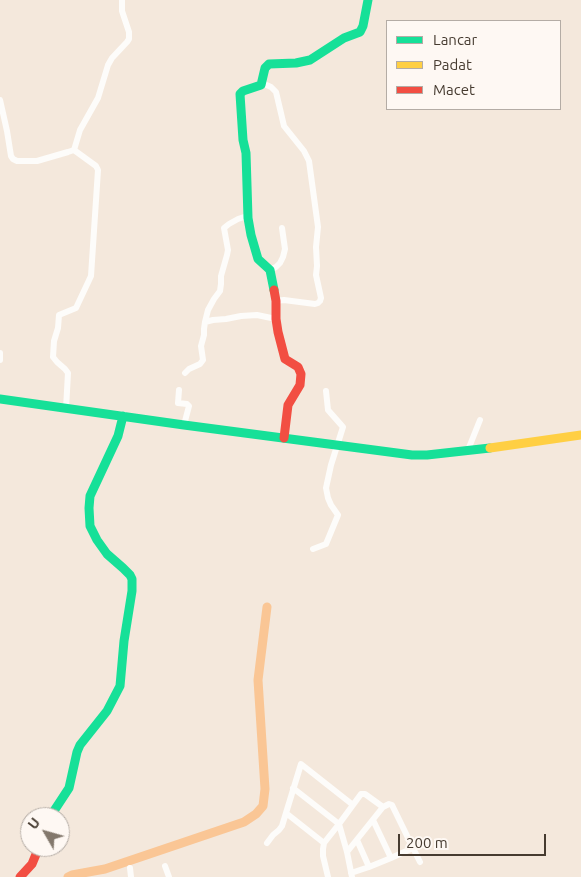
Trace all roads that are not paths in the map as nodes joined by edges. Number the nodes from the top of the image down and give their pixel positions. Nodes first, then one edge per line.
1 (122, 0) edge
2 (368, 0) edge
3 (262, 83) junction
4 (0, 100) edge
5 (74, 150) junction
6 (248, 218) junction
7 (282, 228) dead end
8 (270, 270) junction
9 (276, 301) junction
10 (276, 319) junction
11 (205, 322) junction
12 (0, 353) edge
13 (0, 360) edge
14 (185, 373) dead end
15 (179, 390) dead end
16 (326, 391) dead end
17 (0, 399) edge
18 (66, 409) junction
19 (123, 416) junction
20 (480, 420) dead end
21 (184, 426) junction
22 (581, 435) edge
23 (284, 438) junction
24 (338, 444) junction
25 (468, 450) junction
26 (313, 549) dead end
27 (293, 788) junction
28 (353, 805) junction
29 (56, 807) edge
30 (383, 807) junction
31 (286, 813) junction
32 (373, 820) junction
33 (339, 824) junction
34 (357, 840) junction
35 (324, 842) junction
36 (267, 843) dead end
37 (412, 848) junction
38 (347, 852) junction
39 (35, 857) edge
40 (391, 858) junction
41 (420, 862) dead end
42 (165, 866) dead end
43 (369, 867) junction
44 (130, 868) dead end
45 (351, 875) edge
46 (20, 877) edge
47 (131, 877) edge
48 (169, 877) edge
49 (328, 877) edge

1 - 5 street
2 - 3 street
3 - 6 street
3 - 9 street
4 - 5 street
5 - 18 street
6 - 8 street
6 - 11 street
7 - 8 street
8 - 9 street
9 - 10 street
10 - 11 street
10 - 23 street
11 - 14 street
12 - 13 street
15 - 21 street
16 - 24 street
17 - 18 street
18 - 19 street
19 - 21 street
19 - 29 street
20 - 25 street
21 - 23 street
22 - 25 street
23 - 24 street
24 - 25 street
24 - 26 street
27 - 28 street
27 - 31 street
27 - 33 street
28 - 30 street
28 - 33 street
30 - 32 street
30 - 37 street
31 - 35 street
31 - 36 street
32 - 34 street
32 - 40 street
33 - 35 street
33 - 38 street
34 - 38 street
34 - 43 street
35 - 49 street
37 - 40 street
37 - 41 street
38 - 45 street
39 - 46 street
40 - 43 street
42 - 48 street
43 - 45 street
44 - 47 street

